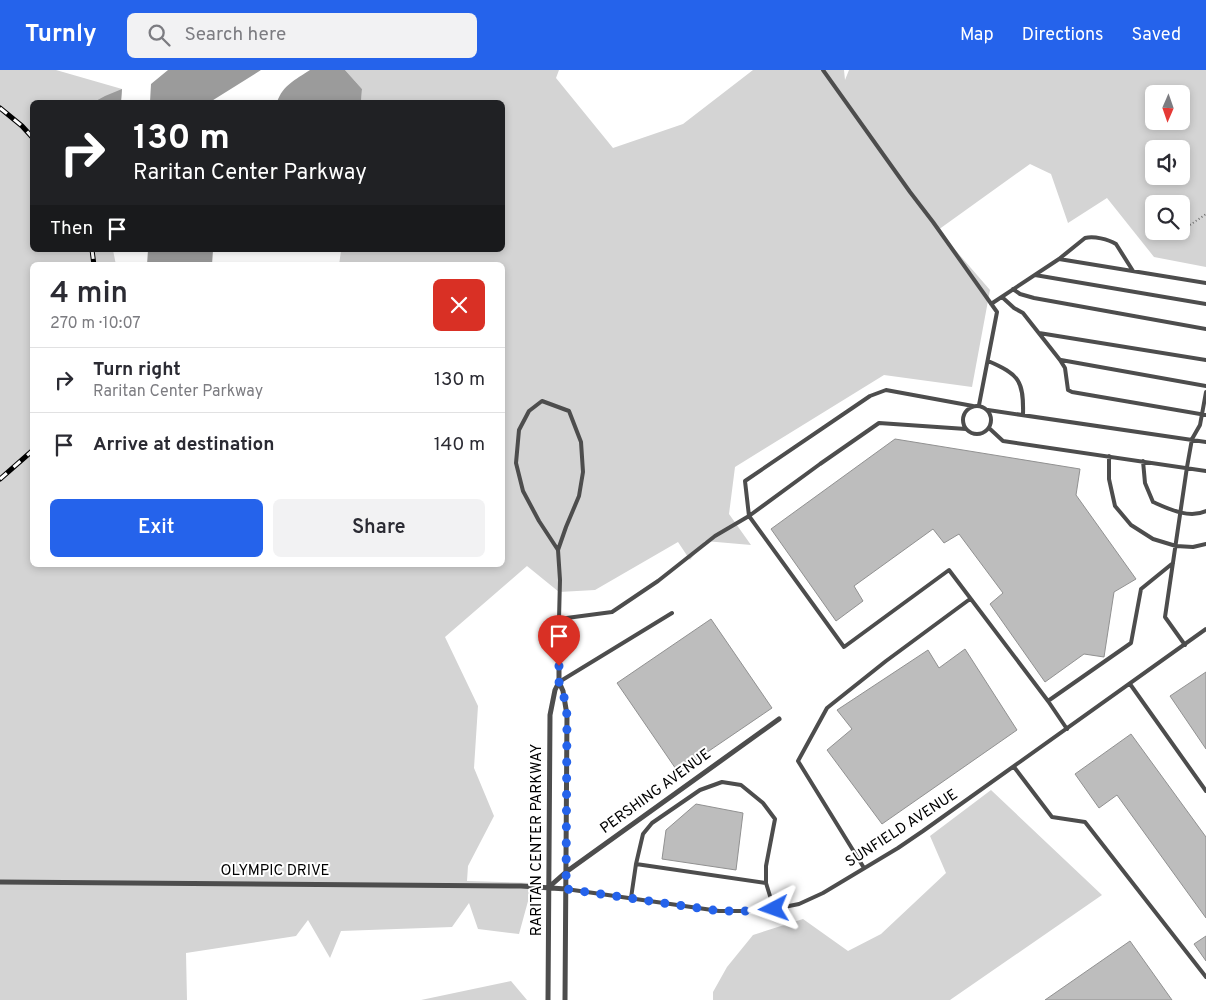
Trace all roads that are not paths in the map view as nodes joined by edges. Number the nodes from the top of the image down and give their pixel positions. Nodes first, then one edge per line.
1 (823, 70) edge
2 (1059, 259) junction
3 (1133, 271) junction
4 (1035, 276) junction
5 (1206, 283) edge
6 (1013, 289) junction
7 (1002, 297) junction
8 (991, 304) junction
9 (1206, 304) edge
10 (1206, 330) edge
11 (1039, 333) junction
12 (1060, 360) junction
13 (1206, 360) edge
14 (988, 361) junction
15 (1206, 386) edge
16 (1206, 392) edge
17 (976, 405) junction
18 (988, 410) junction
19 (1204, 414) edge
20 (1023, 415) junction
21 (989, 428) junction
22 (966, 429) junction
23 (1192, 440) junction
24 (1206, 442) edge
25 (1109, 456) junction
26 (1143, 461) junction
27 (1187, 467) junction
28 (1206, 470) edge
29 (1206, 511) edge
30 (1180, 512) junction
31 (749, 516) junction
32 (1206, 544) edge
33 (1176, 546) junction
34 (558, 550) junction
35 (1173, 564) junction
36 (970, 599) junction
37 (672, 613) dead end
38 (559, 618) junction
39 (1206, 630) edge
40 (1185, 645) junction
41 (559, 682) junction
42 (1130, 684) junction
43 (1048, 701) junction
44 (779, 719) dead end
45 (1067, 729) junction
46 (1014, 767) junction
47 (1206, 791) edge
48 (636, 864) junction
49 (864, 868) junction
50 (566, 872) junction
51 (0, 882) edge
52 (766, 883) junction
53 (549, 887) junction
54 (566, 889) junction
55 (631, 898) junction
56 (774, 909) junction
57 (1206, 977) edge
58 (548, 1000) edge
59 (565, 1000) edge

1 - 8 lane
2 - 3 lane
2 - 3 lane
2 - 4 lane
3 - 5 lane
4 - 6 lane
4 - 9 lane
6 - 7 lane
6 - 10 lane
7 - 8 lane
7 - 11 lane
8 - 14 lane
11 - 12 lane
11 - 13 lane
12 - 15 lane
12 - 19 lane
14 - 17 lane
14 - 20 lane
16 - 19 lane
17 - 18 lane
17 - 22 lane
17 - 31 lane
18 - 20 lane
18 - 21 lane
19 - 23 lane
20 - 23 lane
21 - 22 lane
21 - 25 lane
22 - 31 lane
23 - 24 lane
23 - 27 lane
25 - 26 lane
25 - 33 lane
26 - 27 lane
26 - 30 lane
27 - 28 lane
27 - 30 lane
29 - 30 lane
30 - 33 lane
31 - 36 lane
31 - 38 lane
32 - 33 lane
33 - 35 lane
34 - 34 lane
34 - 38 lane
35 - 40 lane
35 - 43 lane
36 - 43 lane
36 - 49 lane
37 - 41 lane
38 - 41 street, RARITAN CENTER PARKWAY
39 - 40 lane, SUNFIELD AVENUE
40 - 42 lane, SUNFIELD AVENUE
41 - 50 street, RARITAN CENTER PARKWAY
41 - 53 street, RARITAN CENTER PARKWAY
42 - 45 lane, SUNFIELD AVENUE
42 - 47 lane
43 - 45 lane
44 - 50 street, PERSHING AVENUE
45 - 46 lane, SUNFIELD AVENUE
46 - 49 lane, SUNFIELD AVENUE
46 - 57 lane
48 - 52 lane
48 - 52 lane
48 - 55 lane
49 - 56 lane, SUNFIELD AVENUE
50 - 53 street, PERSHING AVENUE
50 - 54 street, RARITAN CENTER PARKWAY
51 - 53 street, OLYMPIC DRIVE
52 - 56 lane
53 - 54 street, OLYMPIC DRIVE
53 - 58 street, RARITAN CENTER PARKWAY
54 - 55 lane, SUNFIELD AVENUE
54 - 59 street, RARITAN CENTER PARKWAY
55 - 56 lane, SUNFIELD AVENUE

